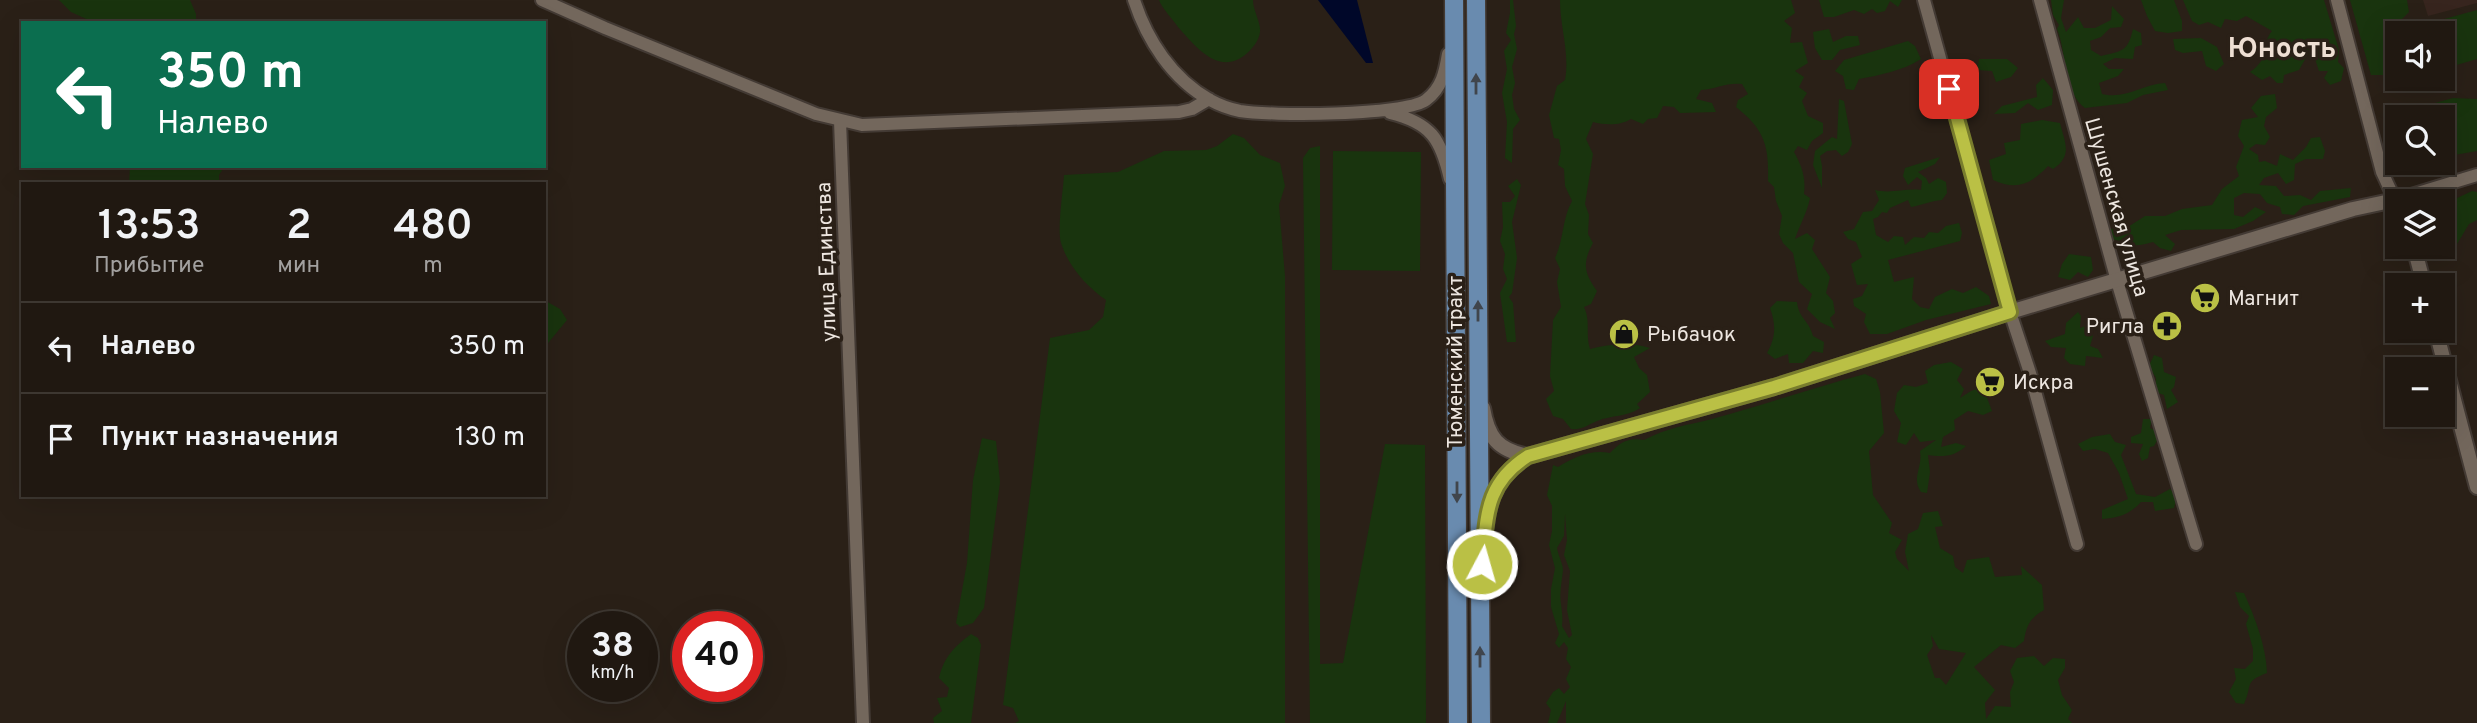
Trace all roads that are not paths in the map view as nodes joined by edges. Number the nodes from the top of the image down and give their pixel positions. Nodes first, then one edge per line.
1 (542, 0) edge
2 (1134, 0) edge
3 (1476, 0) edge
4 (1924, 0) edge
5 (2040, 0) edge
6 (2337, 0) edge
7 (1454, 8) edge
8 (1209, 99) junction
9 (1383, 111) junction
10 (839, 121) junction
11 (2477, 175) edge
12 (2390, 189) edge
13 (2435, 189) edge
14 (1455, 204) junction
15 (2385, 204) edge
16 (2117, 281) junction
17 (2010, 312) junction
18 (2439, 343) edge
19 (1478, 379) junction
20 (1528, 456) junction
21 (2477, 487) edge
22 (2077, 544) dead end
23 (2196, 544) dead end
24 (1480, 591) junction
25 (863, 723) edge
26 (1458, 723) edge
27 (1481, 723) edge

1 - 10 street
2 - 8 street
19 -> 3 main road, Тюменский тракт
4 - 17 street
5 - 16 street, Шушенская улица
6 - 12 street
7 - 9 street
7 - 14 main road, Тюменский тракт
8 - 9 street
8 - 10 street
9 - 14 street
10 - 25 street, улица Единства
11 - 13 street
14 -> 26 main road, Тюменский тракт
15 - 16 street
16 - 17 street
16 - 23 street, Шушенская улица
17 - 20 street
17 - 22 street
18 - 21 street
19 - 20 street
19 - 24 main road, Тюменский тракт
20 - 24 street
27 -> 24 main road, Тюменский тракт

